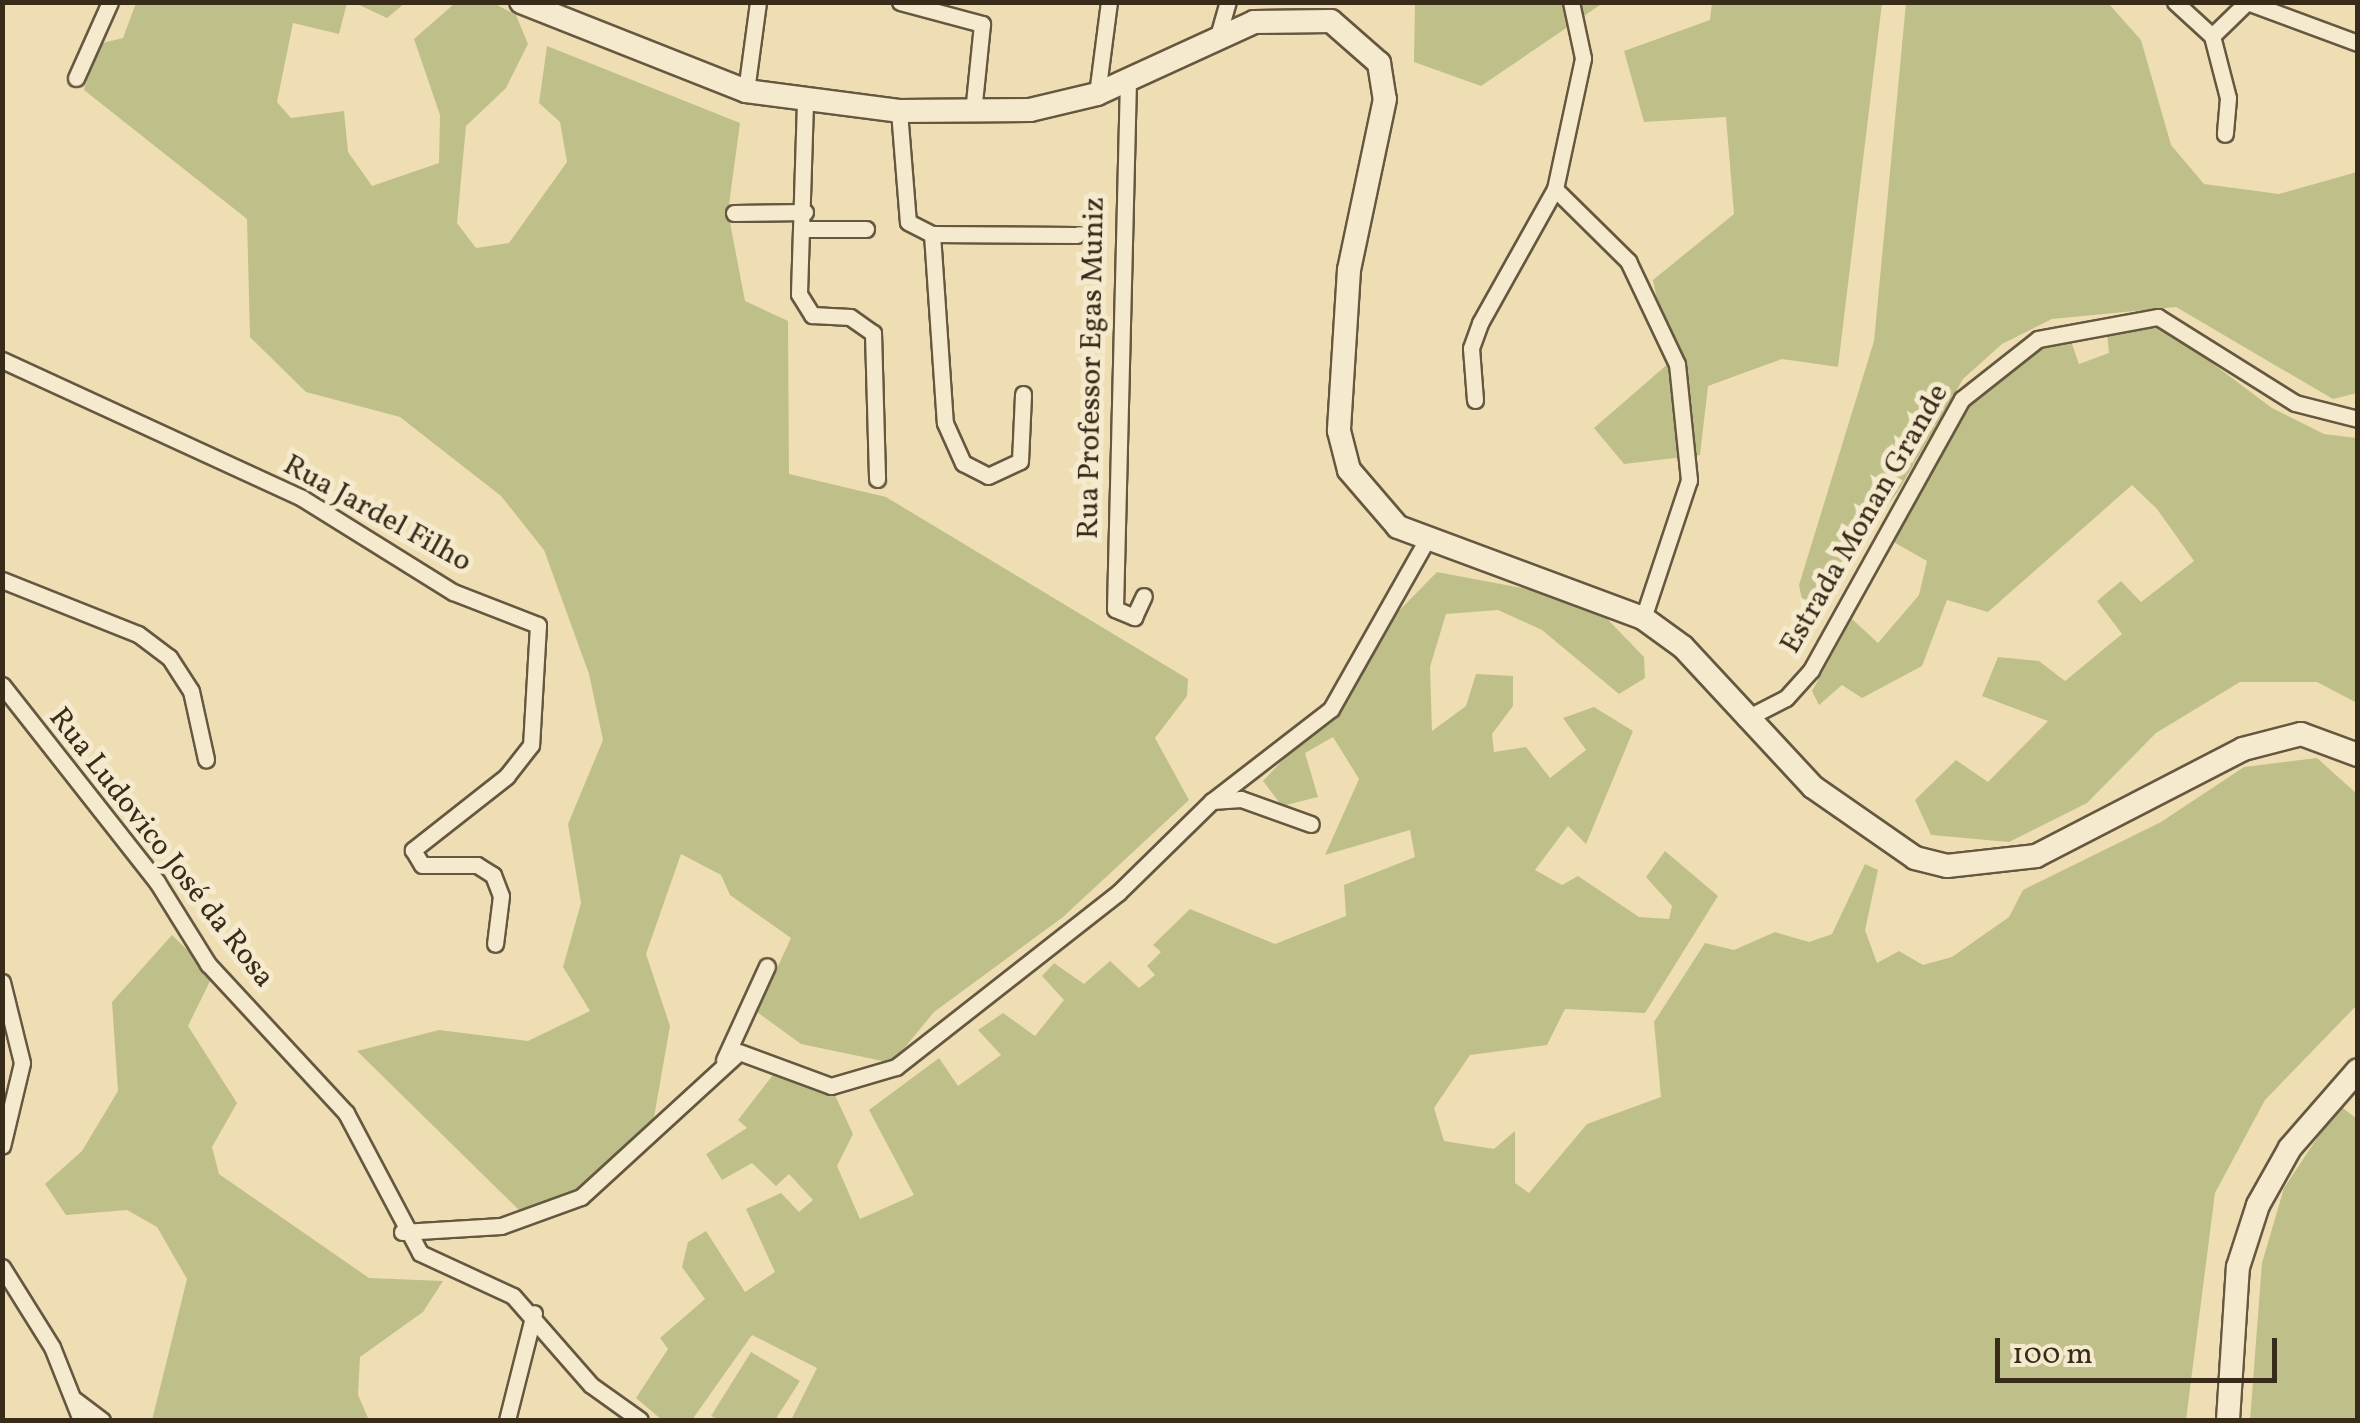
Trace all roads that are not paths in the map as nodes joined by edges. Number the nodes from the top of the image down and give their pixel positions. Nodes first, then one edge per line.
1 (110, 2) edge
2 (521, 2) edge
3 (579, 2) edge
4 (758, 2) edge
5 (900, 2) edge
6 (1109, 2) edge
7 (1228, 2) edge
8 (1572, 2) edge
9 (2175, 2) edge
10 (2247, 2) edge
11 (928, 5) edge
12 (570, 26) junction
13 (1218, 36) junction
14 (2212, 36) junction
15 (2358, 43) edge
16 (76, 78) dead end
17 (1128, 80) junction
18 (746, 91) junction
19 (1097, 94) junction
20 (805, 102) junction
21 (899, 111) junction
22 (973, 113) junction
23 (2225, 134) dead end
24 (1556, 190) junction
25 (805, 212) junction
26 (734, 213) dead end
27 (866, 229) dead end
28 (805, 230) junction
29 (932, 234) junction
30 (1078, 235) dead end
31 (2, 360) edge
32 (1023, 394) dead end
33 (1475, 400) dead end
34 (2358, 419) edge
35 (877, 480) dead end
36 (1425, 543) junction
37 (2, 580) edge
38 (1144, 596) dead end
39 (1642, 618) junction
40 (2, 685) edge
41 (1745, 719) junction
42 (2356, 753) edge
43 (206, 759) dead end
44 (1212, 801) junction
45 (1311, 824) dead end
46 (495, 944) dead end
47 (767, 966) dead end
48 (2, 982) edge
49 (724, 1060) junction
50 (2358, 1070) edge
51 (2, 1146) edge
52 (402, 1232) junction
53 (2, 1267) edge
54 (534, 1313) junction
55 (76, 1400) junction
56 (81, 1420) edge
57 (102, 1420) edge
58 (507, 1420) edge
59 (640, 1420) edge
60 (2228, 1420) edge

1 - 16 street
2 - 12 main road
3 - 12 street
4 - 18 street
5 - 11 street
6 - 19 street
7 - 13 street
8 - 24 street
9 - 14 street
10 - 14 street
10 - 15 street
11 - 22 street
12 - 18 main road
13 - 17 main road
13 - 36 main road
14 - 23 street
17 - 19 main road
17 - 38 street, Rua Professor Egas Muniz
18 - 20 main road
19 - 22 main road
20 - 21 main road
20 - 25 street
21 - 22 main road
21 - 29 street
24 - 33 street
24 - 39 street
25 - 26 street
25 - 28 street
27 - 28 street
28 - 35 street
29 - 30 street
29 - 32 street
31 - 46 street, Rua Jardel Filho
34 - 41 street, Estrada Monan Grande
36 - 39 main road
36 - 44 street
37 - 43 street
39 - 41 main road
40 - 52 street, Rua Ludovico José da Rosa
41 - 42 main road
44 - 45 street
44 - 49 street
47 - 49 street
48 - 51 street
49 - 52 street
50 - 60 main road
52 - 54 street, Rua Ludovico José da Rosa
53 - 55 street
54 - 58 street
54 - 59 street, Rua Ludovico José da Rosa
55 - 56 street
55 - 57 street

